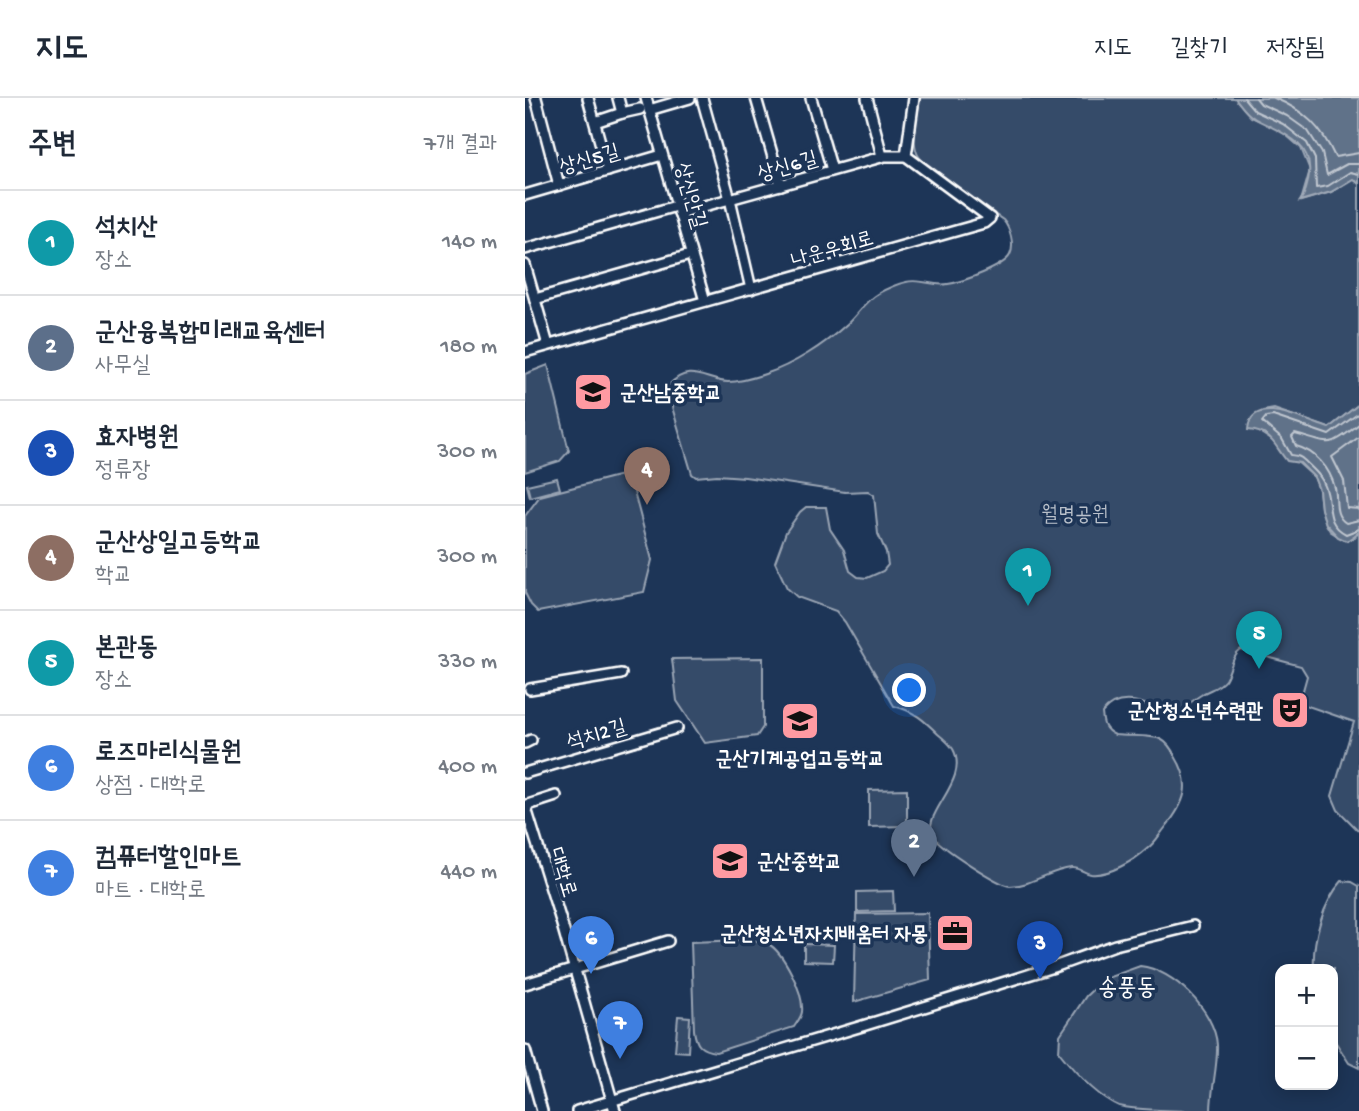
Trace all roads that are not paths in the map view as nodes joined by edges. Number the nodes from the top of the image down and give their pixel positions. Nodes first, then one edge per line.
1 (536, 98) edge
2 (588, 98) edge
3 (618, 98) edge
4 (646, 98) edge
5 (690, 98) edge
6 (702, 98) edge
7 (756, 98) edge
8 (811, 98) edge
9 (867, 98) edge
10 (914, 98) edge
11 (644, 109) junction
12 (622, 113) junction
13 (595, 122) junction
14 (662, 155) junction
15 (882, 156) junction
16 (906, 156) junction
17 (832, 170) junction
18 (608, 171) junction
19 (559, 185) junction
20 (781, 185) junction
21 (525, 195) edge
22 (730, 199) junction
23 (678, 210) junction
24 (525, 249) edge
25 (690, 255) junction
26 (525, 265) edge
27 (751, 289) junction
28 (535, 299) junction
29 (705, 301) junction
30 (548, 345) junction
31 (525, 352) edge
32 (621, 674) dead end
33 (530, 689) dead end
34 (677, 728) dead end
35 (525, 773) edge
36 (556, 796) dead end
37 (525, 805) edge
38 (1193, 926) dead end
39 (668, 941) dead end
40 (575, 969) junction
41 (525, 984) edge
42 (525, 1050) edge
43 (613, 1101) junction
44 (542, 1111) edge
45 (577, 1111) edge
46 (615, 1111) edge

1 - 19 street
2 - 13 street
3 - 12 street
4 - 11 street, 상신안길
5 - 11 street
6 - 22 street
7 - 20 street
8 - 17 street
9 - 15 street
10 - 16 street
11 - 12 street
11 - 14 street, 상신안길
12 - 13 street
13 - 18 street
14 - 18 street, 상신5길
14 - 23 street, 상신안길
15 - 16 street, 상신6길
15 - 17 street, 상신6길
16 - 27 street, 나운우회로
17 - 20 street, 상신6길
18 - 19 street, 상신5길
19 - 21 street, 상신5길
20 - 22 street, 상신6길
22 - 23 street, 상신6길
22 - 27 street
23 - 24 street, 상신6길
23 - 25 street, 상신안길
25 - 28 street
25 - 29 street, 상신안길
26 - 28 street
27 - 29 street, 나운우회로
28 - 30 street
29 - 30 street, 나운우회로
30 - 31 street, 나운우회로
32 - 33 street
34 - 35 street, 석치2길
36 - 37 street
37 - 40 street, 대학로
38 - 43 street
39 - 40 street
40 - 41 street
40 - 43 street, 대학로
42 - 44 street
43 - 45 street
43 - 46 street, 대학로

